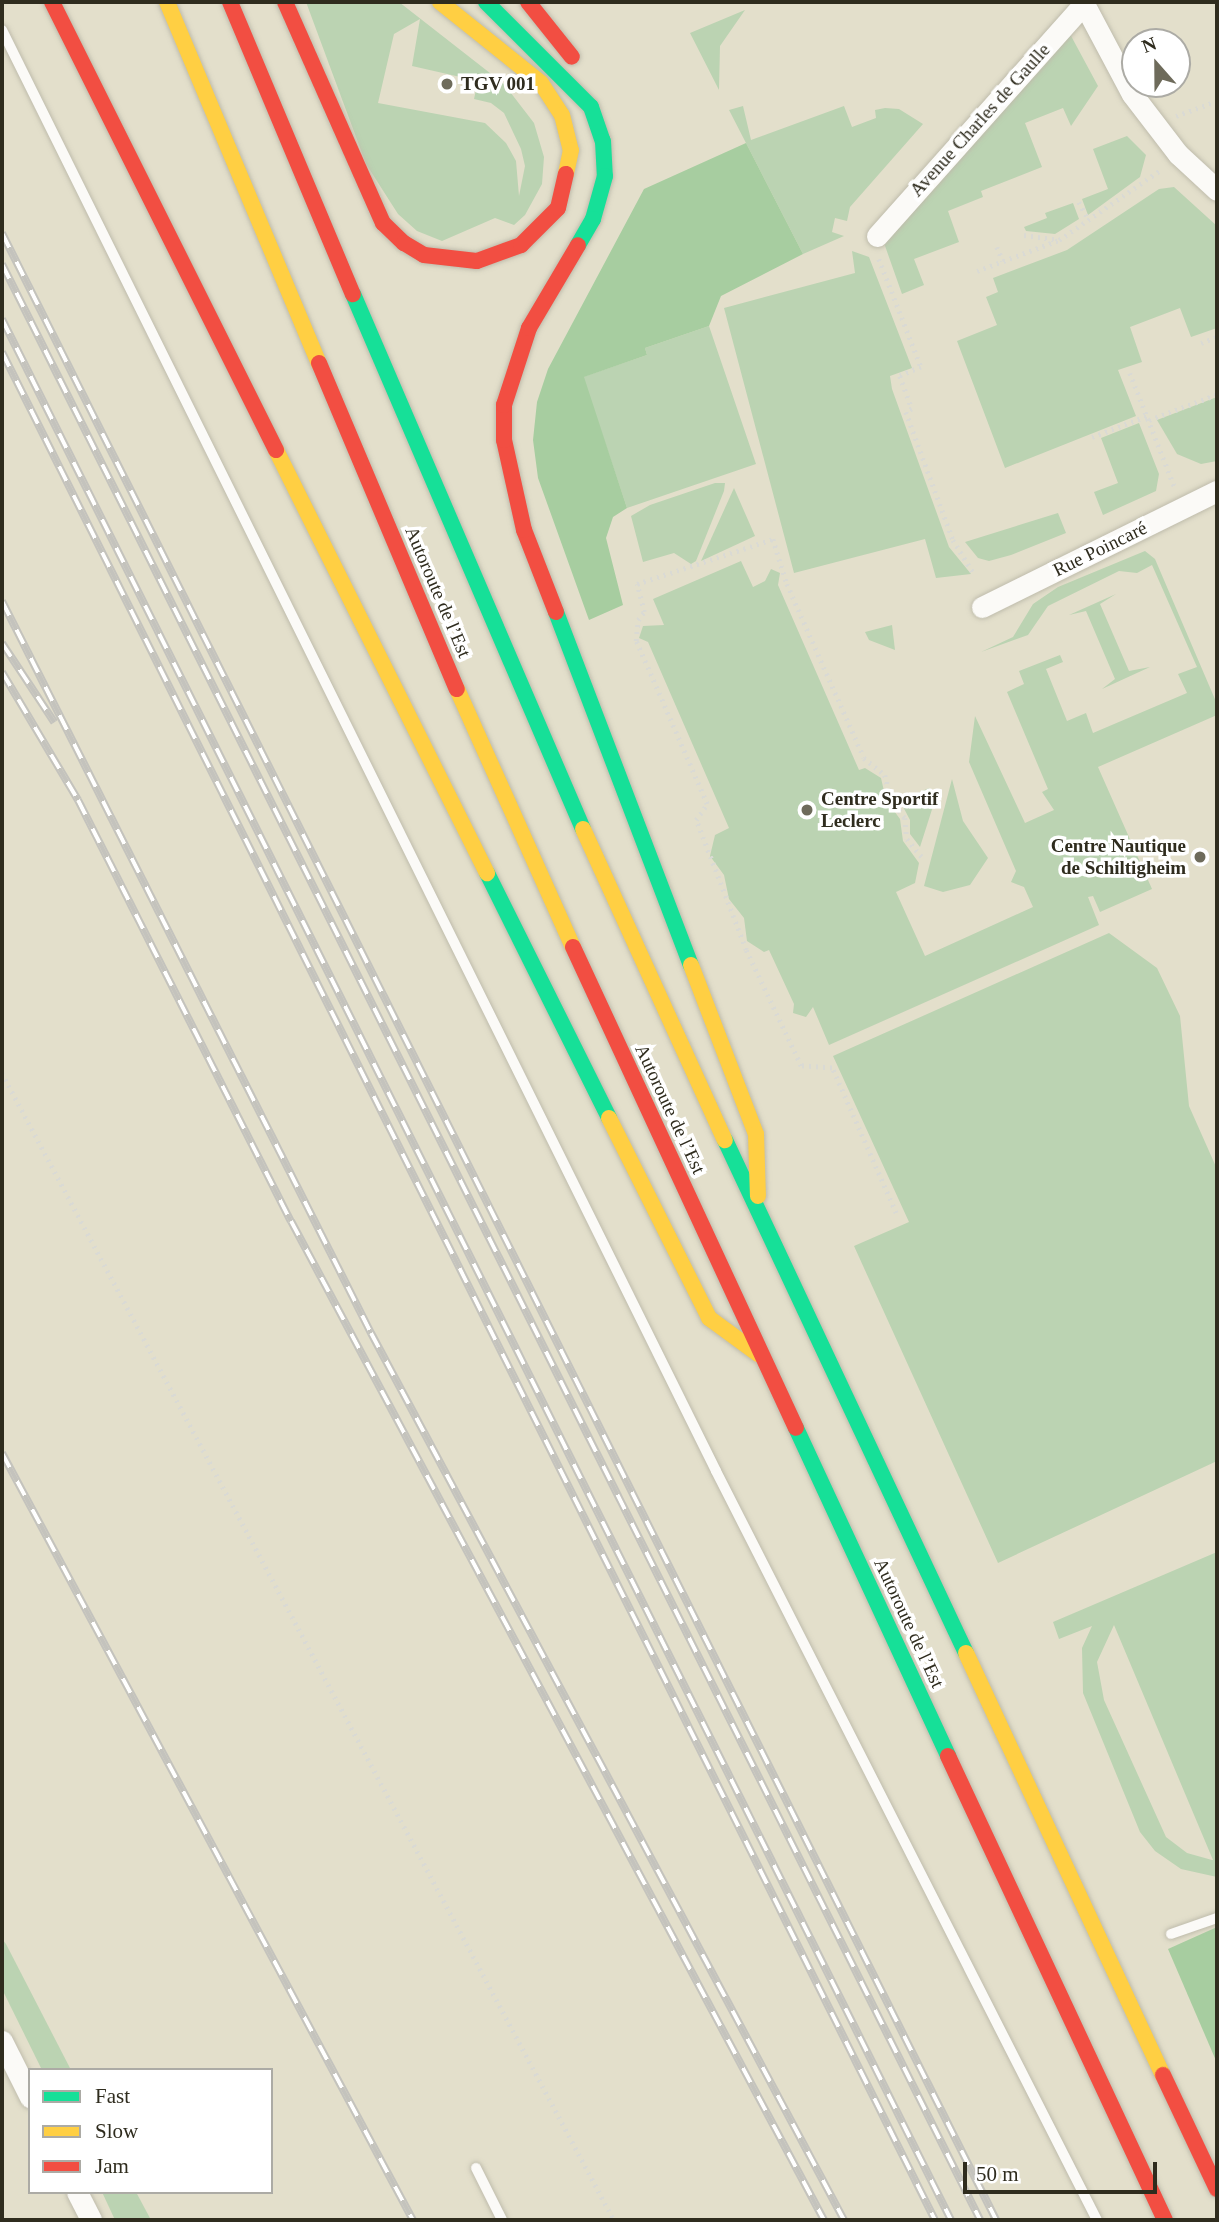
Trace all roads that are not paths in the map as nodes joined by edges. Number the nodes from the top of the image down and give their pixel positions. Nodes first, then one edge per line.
1 (52, 2) edge
2 (167, 2) edge
3 (230, 2) edge
4 (285, 2) edge
5 (440, 2) edge
6 (486, 2) edge
7 (528, 2) edge
8 (1083, 3) edge
9 (2, 30) edge
10 (581, 68) dead end
11 (596, 86) dead end
12 (1217, 190) edge
13 (877, 236) road end
14 (578, 281) dead end
15 (527, 464) dead end
16 (1217, 491) edge
17 (982, 607) dead end
18 (563, 632) junction
19 (759, 1211) junction
20 (761, 1356) junction
21 (1217, 1918) edge
22 (1171, 1934) dead end
23 (2, 2041) edge
24 (28, 2093) edge
25 (476, 2168) dead end
26 (1217, 2189) edge
27 (78, 2194) edge
28 (91, 2220) edge
29 (502, 2220) edge
30 (1097, 2220) edge
31 (1166, 2220) edge

1 - 20 highway
2 - 20 highway, Autoroute de l’Est
3 - 19 highway, Autoroute de l’Est
4 - 5 highway
6 - 18 highway
7 - 10 highway
8 - 12 street, Avenue Charles de Gaulle
8 - 13 street, Avenue Charles de Gaulle
9 - 30 lane
11 - 14 highway
15 - 18 highway
16 - 17 street, Rue Poincaré
18 - 19 highway
19 - 26 highway, Autoroute de l’Est
20 - 31 highway, Autoroute de l’Est
21 - 22 lane
23 - 24 street
25 - 29 lane
27 - 28 street

